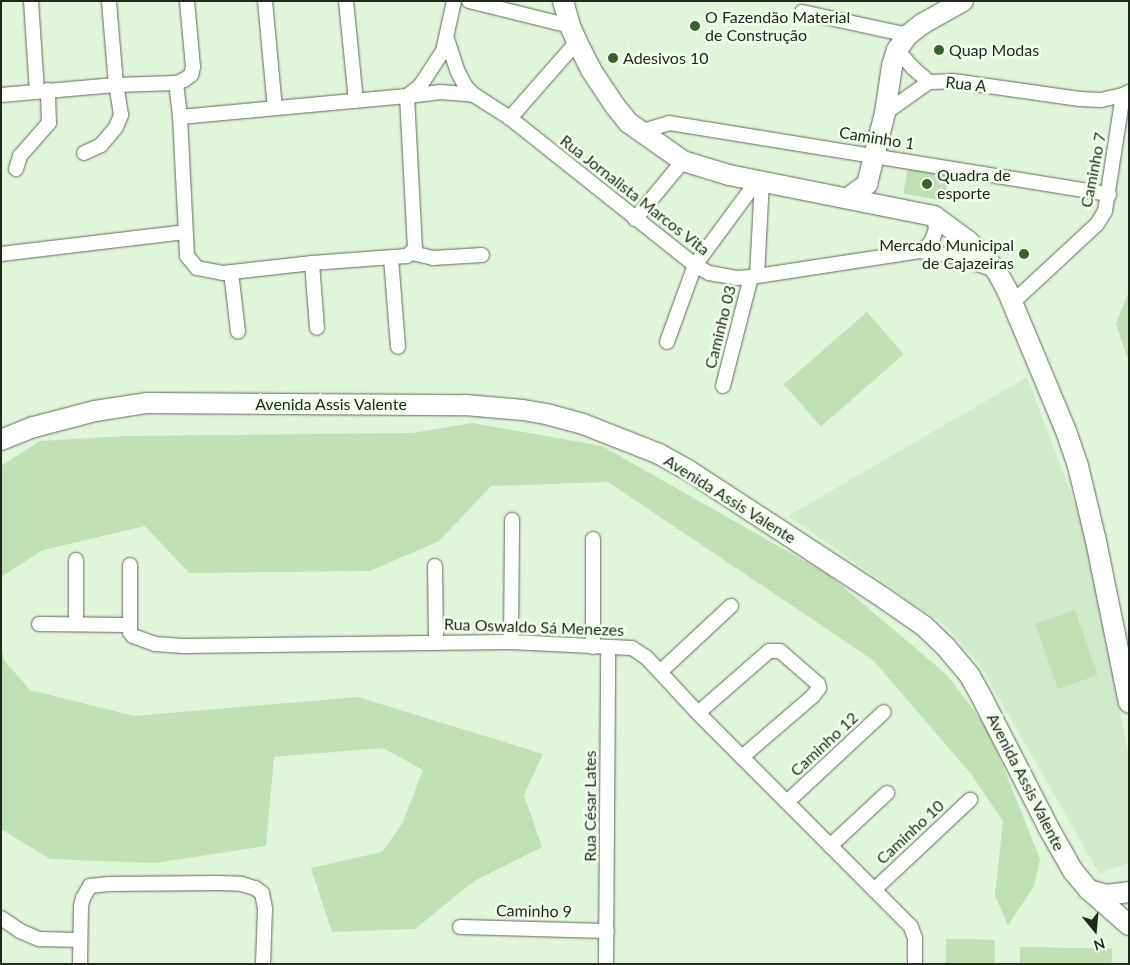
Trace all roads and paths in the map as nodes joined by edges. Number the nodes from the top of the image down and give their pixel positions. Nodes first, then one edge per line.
1 (31, 1) edge
2 (109, 1) edge
3 (187, 1) edge
4 (265, 1) edge
5 (346, 1) edge
6 (454, 1) edge
7 (469, 1) edge
8 (563, 1) edge
9 (963, 1) edge
10 (802, 12) dead end
11 (573, 34) junction
12 (447, 39) junction
13 (902, 42) junction
14 (929, 82) junction
15 (176, 83) junction
16 (116, 85) junction
17 (43, 91) junction
18 (1126, 93) edge
19 (1, 95) edge
20 (474, 95) junction
21 (407, 96) junction
22 (356, 101) junction
23 (275, 108) junction
24 (885, 114) junction
25 (180, 117) junction
26 (510, 118) junction
27 (640, 132) junction
28 (84, 153) dead end
29 (875, 155) junction
30 (683, 161) junction
31 (16, 168) dead end
32 (760, 182) junction
33 (867, 184) junction
34 (1109, 194) junction
35 (848, 198) junction
36 (876, 204) junction
37 (934, 216) junction
38 (635, 219) junction
39 (185, 232) junction
40 (920, 251) junction
41 (412, 253) junction
42 (1, 254) edge
43 (482, 255) dead end
44 (391, 258) junction
45 (312, 263) junction
46 (695, 265) junction
47 (996, 270) junction
48 (231, 272) junction
49 (754, 277) junction
50 (1012, 303) junction
51 (317, 328) dead end
52 (238, 332) dead end
53 (667, 342) dead end
54 (398, 347) dead end
55 (723, 386) dead end
56 (1, 440) edge
57 (512, 520) dead end
58 (593, 539) dead end
59 (76, 560) dead end
60 (130, 565) dead end
61 (435, 566) dead end
62 (731, 606) dead end
63 (76, 623) junction
64 (39, 624) dead end
65 (128, 625) junction
66 (436, 642) junction
67 (511, 642) junction
68 (592, 647) junction
69 (608, 648) junction
70 (660, 672) junction
71 (1129, 703) edge
72 (884, 712) dead end
73 (698, 713) junction
74 (742, 758) junction
75 (887, 793) dead end
76 (970, 800) dead end
77 (787, 802) junction
78 (830, 846) junction
79 (874, 890) junction
80 (1089, 890) junction
81 (1129, 892) edge
82 (1, 918) edge
83 (1129, 925) edge
84 (460, 927) dead end
85 (606, 931) junction
86 (80, 940) junction
87 (80, 964) edge
88 (263, 964) edge
89 (606, 964) edge
90 (915, 964) edge

1 - 17 street
2 - 16 street
3 - 15 street
4 - 23 street
5 - 22 street
6 - 12 street, Rua Jornalista Marcos Vita
7 - 11 street
8 - 11 main road
9 - 13 main road
10 - 13 street
11 - 26 street
11 - 27 main road
12 - 20 street, Rua Jornalista Marcos Vita
12 - 21 street
13 - 14 street
13 - 24 main road
14 - 18 street, Rua A
14 - 24 street, Rua A
15 - 16 street
15 - 25 street
16 - 17 street
16 - 28 street
17 - 19 street
17 - 31 street
18 - 34 street, Caminho 7
20 - 21 street
20 - 26 street, Rua Jornalista Marcos Vita
21 - 22 street
21 - 41 street
22 - 23 street
23 - 25 street
24 - 29 main road
25 - 39 street
26 - 38 street, Rua Jornalista Marcos Vita
27 - 29 street, Caminho 1
27 - 30 main road
29 - 33 main road
29 - 34 street, Caminho 1
30 - 32 main road
30 - 38 street
32 - 35 main road
32 - 46 street
32 - 49 street, Caminho 03
33 - 35 main road
33 - 36 main road
34 - 50 street, Caminho 7
35 - 36 main road
36 - 37 main road
37 - 40 street
37 - 47 main road
38 - 46 street, Rua Jornalista Marcos Vita
39 - 42 street
39 - 48 street
40 - 47 street, Rua Jornalista Marcos Vita
40 - 49 street, Rua Jornalista Marcos Vita
41 - 43 street
41 - 44 street
44 - 45 street
44 - 54 street
45 - 48 street
45 - 51 street
46 - 49 street, Rua Jornalista Marcos Vita
46 - 53 street
47 - 50 main road
48 - 52 street
49 - 55 street, Caminho 03
50 - 71 main road
56 - 80 main road, Avenida Assis Valente
57 - 67 street
58 - 68 street
59 - 63 street
60 - 65 street
61 - 66 street
62 - 70 street
63 - 64 street
63 - 65 street
65 - 66 street, Rua Oswaldo Sá Menezes
66 - 67 street, Rua Oswaldo Sá Menezes
67 - 68 street, Rua Oswaldo Sá Menezes
68 - 69 street, Rua Oswaldo Sá Menezes
69 - 70 street, Rua Oswaldo Sá Menezes
69 - 85 street, Rua César Lates
70 - 73 street, Rua Oswaldo Sá Menezes
72 - 77 street, Caminho 12
73 - 74 street, Rua Oswaldo Sá Menezes
73 - 74 street
74 - 77 street, Rua Oswaldo Sá Menezes
75 - 78 street
76 - 79 street, Caminho 10
77 - 78 street, Rua Oswaldo Sá Menezes
78 - 79 street, Rua Oswaldo Sá Menezes
79 - 90 street, Rua Oswaldo Sá Menezes
80 - 81 main road
80 - 83 main road, Avenida Assis Valente
82 - 86 street
84 - 85 street, Caminho 9
85 - 89 street, Rua César Lates
86 - 87 street
86 - 88 street

